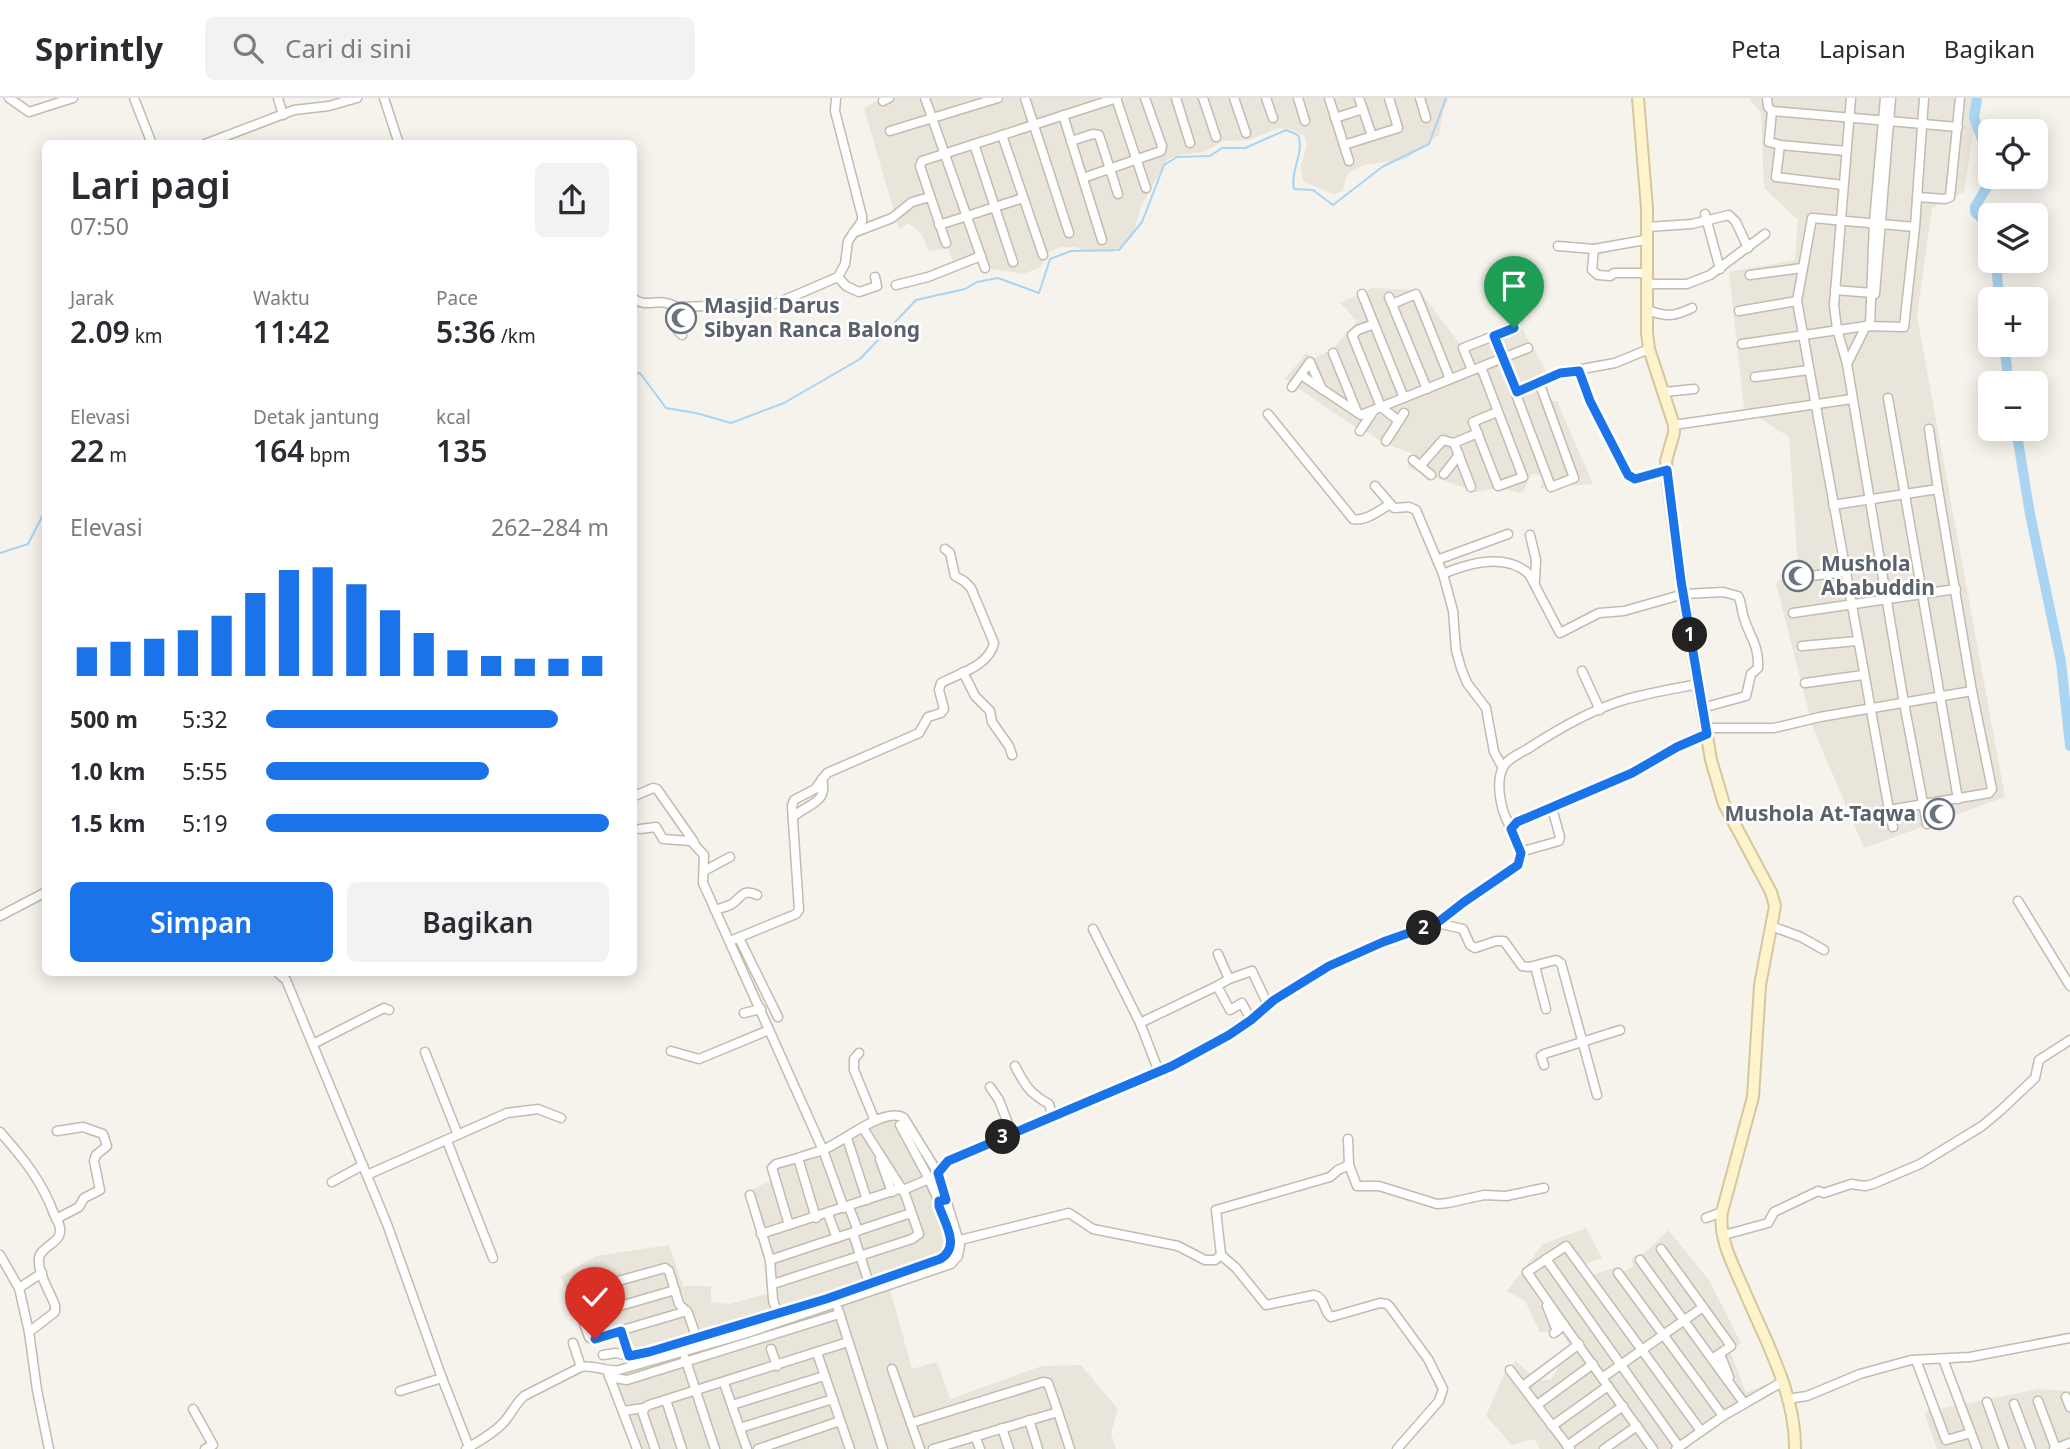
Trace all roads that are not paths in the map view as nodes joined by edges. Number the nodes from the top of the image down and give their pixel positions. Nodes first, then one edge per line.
1 (9, 98) edge
2 (73, 98) edge
3 (134, 98) edge
4 (278, 98) edge
5 (357, 98) edge
6 (384, 98) edge
7 (836, 98) edge
8 (925, 98) edge
9 (998, 98) edge
10 (1025, 98) edge
11 (1117, 98) edge
12 (1145, 98) edge
13 (1176, 98) edge
14 (1203, 98) edge
15 (1234, 98) edge
16 (1266, 98) edge
17 (1298, 98) edge
18 (1329, 98) edge
19 (1359, 98) edge
20 (1420, 98) edge
21 (1638, 98) edge
22 (1767, 98) edge
23 (1850, 98) edge
24 (1885, 98) edge
25 (1891, 98) edge
26 (1924, 98) edge
27 (1960, 98) edge
28 (1391, 99) edge
29 (1363, 108) junction
30 (1772, 111) junction
31 (283, 115) junction
32 (1063, 116) junction
33 (1849, 116) junction
34 (932, 118) junction
35 (1273, 118) dead end
36 (1335, 118) junction
37 (1426, 118) dead end
38 (1886, 119) junction
39 (1306, 121) dead end
40 (1922, 123) junction
41 (1034, 125) junction
42 (1958, 127) junction
43 (890, 131) dead end
44 (1246, 133) dead end
45 (1002, 135) junction
46 (1216, 136) dead end
47 (1372, 136) junction
48 (150, 140) edge
49 (216, 140) edge
50 (398, 140) edge
51 (1071, 141) junction
52 (1190, 143) dead end
53 (974, 144) junction
54 (1344, 145) junction
55 (1780, 145) junction
56 (1846, 151) junction
57 (946, 153) junction
58 (1137, 160) junction
59 (1349, 161) dead end
60 (1111, 169) junction
61 (1083, 178) junction
62 (1843, 185) junction
63 (1146, 188) dead end
64 (1118, 194) dead end
65 (930, 197) junction
66 (1917, 197) junction
67 (1023, 198) junction
68 (995, 207) junction
69 (967, 216) junction
70 (1706, 218) junction
71 (1840, 220) junction
72 (1877, 223) junction
73 (939, 225) junction
74 (1914, 227) junction
75 (1647, 228) junction
76 (853, 233) junction
77 (1069, 233) dead end
78 (1765, 234) dead end
79 (1102, 240) dead end
80 (1645, 240) junction
81 (946, 243) dead end
82 (1558, 246) dead end
83 (1748, 248) junction
84 (1594, 249) junction
85 (1043, 255) dead end
86 (981, 256) junction
87 (1013, 262) dead end
88 (985, 268) dead end
89 (1801, 268) junction
90 (1720, 269) junction
91 (1750, 275) dead end
92 (875, 276) dead end
93 (838, 277) junction
94 (1646, 278) junction
95 (896, 285) dead end
96 (1835, 290) junction
97 (1362, 294) dead end
98 (1872, 296) junction
99 (637, 300) edge
100 (1797, 301) junction
101 (674, 306) junction
102 (1692, 309) dead end
103 (1647, 310) junction
104 (1739, 311) dead end
105 (1374, 324) junction
106 (1868, 326) junction
107 (1514, 328) dead end
108 (1836, 329) junction
109 (682, 335) dead end
110 (1805, 335) junction
111 (1494, 336) junction
112 (1742, 344) dead end
113 (1528, 348) dead end
114 (1649, 349) junction
115 (1333, 353) dead end
116 (1503, 358) junction
117 (1847, 364) junction
118 (1477, 369) junction
119 (1809, 370) junction
120 (1579, 371) junction
121 (1301, 375) junction
122 (1755, 377) dead end
123 (1450, 379) junction
124 (1539, 382) junction
125 (1292, 387) dead end
126 (1347, 388) junction
127 (1322, 389) junction
128 (1427, 389) junction
129 (1694, 389) dead end
130 (1517, 392) junction
131 (1664, 393) junction
132 (1331, 395) junction
133 (1404, 398) junction
134 (1888, 398) dead end
135 (1852, 399) junction
136 (1816, 404) junction
137 (1378, 409) junction
138 (1497, 412) junction
139 (1268, 414) dead end
140 (1358, 414) junction
141 (1674, 425) junction
142 (1929, 429) dead end
143 (1360, 431) dead end
144 (1478, 433) junction
145 (1386, 441) dead end
146 (1454, 443) junction
147 (1459, 455) junction
148 (1667, 470) junction
149 (1444, 474) dead end
150 (1431, 475) dead end
151 (1375, 486) dead end
152 (1471, 487) dead end
153 (1938, 489) junction
154 (1904, 492) junction
155 (1868, 498) junction
156 (1390, 504) junction
157 (1833, 505) junction
158 (1508, 534) dead end
159 (1530, 535) dead end
160 (945, 549) dead end
161 (1437, 560) junction
162 (1846, 572) junction
163 (1443, 575) junction
164 (1791, 578) dead end
165 (1535, 584) junction
166 (1956, 589) junction
167 (1684, 594) junction
168 (1923, 596) junction
169 (1887, 601) junction
170 (1852, 606) junction
171 (1793, 613) dead end
172 (1857, 640) junction
173 (1802, 646) dead end
174 (1582, 671) dead end
175 (963, 672) junction
176 (1863, 675) junction
177 (1805, 683) dead end
178 (1698, 684) junction
179 (1972, 691) junction
180 (1939, 696) junction
181 (1904, 703) junction
182 (1702, 708) junction
183 (1869, 709) junction
184 (1600, 710) junction
185 (1707, 731) junction
186 (1012, 755) dead end
187 (1503, 768) junction
188 (822, 779) junction
189 (637, 795) edge
190 (1958, 799) junction
191 (1923, 806) junction
192 (1552, 808) junction
193 (1889, 810) junction
194 (1870, 815) dead end
195 (793, 817) junction
196 (1927, 824) dead end
197 (1894, 827) dead end
198 (640, 829) dead end
199 (1511, 829) junction
200 (696, 844) junction
201 (1520, 852) junction
202 (730, 857) dead end
203 (705, 871) junction
204 (42, 894) edge
205 (757, 895) dead end
206 (2018, 901) dead end
207 (715, 910) junction
208 (0, 916) edge
209 (1437, 923) junction
210 (1771, 926) junction
211 (1093, 929) dead end
212 (734, 939) junction
213 (1824, 950) dead end
214 (1218, 954) dead end
215 (1535, 966) junction
216 (282, 976) edge
217 (1229, 979) junction
218 (1217, 985) junction
219 (2070, 986) edge
220 (1268, 1005) junction
221 (1546, 1009) dead end
222 (389, 1010) dead end
223 (761, 1010) junction
224 (744, 1013) dead end
225 (778, 1017) dead end
226 (1251, 1020) junction
227 (1140, 1023) junction
228 (769, 1030) junction
229 (1620, 1030) dead end
230 (2070, 1040) edge
231 (1584, 1042) junction
232 (313, 1044) junction
233 (671, 1051) dead end
234 (425, 1052) dead end
235 (859, 1054) dead end
236 (1544, 1065) dead end
237 (1015, 1066) dead end
238 (1159, 1072) junction
239 (990, 1087) dead end
240 (1597, 1095) dead end
241 (561, 1118) dead end
242 (1053, 1118) junction
243 (875, 1121) junction
244 (900, 1125) dead end
245 (863, 1128) junction
246 (57, 1130) dead end
247 (0, 1132) edge
248 (1012, 1133) junction
249 (458, 1135) junction
250 (847, 1138) junction
251 (1348, 1139) dead end
252 (447, 1141) junction
253 (823, 1150) junction
254 (878, 1152) junction
255 (798, 1158) junction
256 (363, 1165) junction
257 (1349, 1165) junction
258 (938, 1173) junction
259 (367, 1175) junction
260 (929, 1179) junction
261 (332, 1182) dead end
262 (1544, 1188) dead end
263 (902, 1189) junction
264 (892, 1192) junction
265 (750, 1195) dead end
266 (867, 1200) junction
267 (943, 1200) junction
268 (847, 1207) junction
269 (1722, 1212) junction
270 (911, 1213) junction
271 (828, 1214) junction
272 (816, 1217) junction
273 (1706, 1218) dead end
274 (56, 1219) junction
275 (789, 1226) junction
276 (855, 1232) junction
277 (761, 1234) junction
278 (1724, 1235) junction
279 (837, 1238) junction
280 (960, 1240) junction
281 (1661, 1249) dead end
282 (0, 1255) edge
283 (1222, 1255) junction
284 (859, 1256) junction
285 (494, 1258) dead end
286 (1546, 1259) junction
287 (770, 1260) junction
288 (1640, 1260) dead end
289 (42, 1273) junction
290 (1618, 1273) dead end
291 (773, 1284) junction
292 (870, 1288) junction
293 (19, 1289) junction
294 (675, 1290) junction
295 (830, 1303) junction
296 (1703, 1307) junction
297 (687, 1311) junction
298 (839, 1314) junction
299 (582, 1317) junction
300 (778, 1320) junction
301 (1684, 1321) junction
302 (621, 1331) junction
303 (29, 1332) junction
304 (777, 1333) junction
305 (1664, 1336) junction
306 (2070, 1338) edge
307 (698, 1342) junction
308 (848, 1342) junction
309 (573, 1343) dead end
310 (1579, 1344) junction
311 (771, 1349) dead end
312 (1644, 1351) junction
313 (679, 1352) junction
314 (817, 1353) junction
315 (603, 1355) dead end
316 (629, 1356) junction
317 (1716, 1357) junction
318 (1943, 1359) junction
319 (1916, 1360) junction
320 (1593, 1364) junction
321 (1622, 1365) junction
322 (777, 1366) junction
323 (581, 1367) junction
324 (892, 1369) dead end
325 (1510, 1370) dead end
326 (608, 1374) junction
327 (824, 1376) junction
328 (442, 1378) junction
329 (1602, 1378) junction
330 (1782, 1382) junction
331 (724, 1383) junction
332 (1523, 1385) junction
333 (1608, 1386) junction
334 (696, 1390) junction
335 (400, 1391) dead end
336 (2066, 1397) dead end
337 (833, 1399) junction
338 (1787, 1399) junction
339 (666, 1400) junction
340 (2038, 1401) dead end
341 (1987, 1402) dead end
342 (1744, 1403) junction
343 (2014, 1404) dead end
344 (732, 1405) junction
345 (1536, 1405) junction
346 (1623, 1406) junction
347 (2070, 1407) edge
348 (644, 1408) junction
349 (193, 1409) dead end
350 (623, 1410) junction
351 (1058, 1412) junction
352 (1723, 1416) junction
353 (1029, 1420) junction
354 (840, 1421) junction
355 (911, 1423) junction
356 (1552, 1426) junction
357 (1637, 1426) junction
358 (740, 1428) junction
359 (1002, 1428) junction
360 (1701, 1431) junction
361 (1971, 1433) junction
362 (975, 1436) junction
363 (2070, 1443) edge
364 (949, 1447) edge
365 (1568, 1447) edge
366 (211, 1448) edge
367 (468, 1448) edge
368 (847, 1448) edge
369 (1651, 1448) edge
370 (1678, 1448) edge
371 (49, 1449) edge
372 (637, 1449) edge
373 (655, 1449) edge
374 (682, 1449) edge
375 (715, 1449) edge
376 (747, 1449) edge
377 (758, 1449) edge
378 (883, 1449) edge
379 (920, 1449) edge
380 (933, 1449) edge
381 (980, 1449) edge
382 (1009, 1449) edge
383 (1038, 1449) edge
384 (1070, 1449) edge
385 (1397, 1449) edge
386 (1604, 1449) edge
387 (1795, 1449) edge
388 (1977, 1449) edge
389 (2004, 1449) edge
390 (2031, 1449) edge
391 (2055, 1449) edge

1 - 2 street
3 - 48 street
4 - 31 street
5 - 31 street
6 - 50 street
7 - 76 street
8 - 34 street
9 - 34 street
10 - 41 street
11 - 32 street
11 - 58 street
12 - 58 street
13 - 52 street
14 - 46 street
15 - 44 street
16 - 35 street
17 - 39 street
18 - 36 street
19 - 29 street
20 - 37 street
21 - 75 street
22 - 30 street
23 - 33 street
24 - 38 street
25 - 38 street
26 - 40 street
27 - 42 street
28 - 47 street
29 - 36 street
29 - 47 street
30 - 33 street
30 - 55 street
31 - 49 street
32 - 41 street
32 - 51 street
33 - 38 street
33 - 56 street
34 - 43 street
34 - 57 street
36 - 54 street
38 - 40 street
38 - 72 street
40 - 42 street
40 - 66 street
41 - 45 street
41 - 77 street
42 - 66 street
45 - 53 street
45 - 67 street
47 - 54 street
51 - 60 street
51 - 61 street
53 - 57 street
53 - 68 street
54 - 59 street
55 - 56 street
55 - 62 street
56 - 62 street
57 - 65 street
57 - 69 street
58 - 60 street
58 - 63 street
60 - 61 street
60 - 64 street
61 - 79 street
62 - 71 street
65 - 73 street
65 - 76 street
66 - 74 street
67 - 68 street
67 - 85 street
68 - 69 street
68 - 87 street
69 - 73 street
69 - 86 street
70 - 75 street
70 - 83 street
70 - 90 street
71 - 72 street
71 - 89 street
71 - 96 street
72 - 74 street
72 - 98 street
73 - 81 street
74 - 106 street
75 - 80 street
76 - 93 street
78 - 83 street
80 - 84 street
80 - 94 street
82 - 84 street
83 - 90 street
84 - 94 street
86 - 88 street
86 - 95 street
89 - 91 street
89 - 100 street
90 - 94 street
92 - 93 street
93 - 101 street
94 - 103 street
96 - 98 street
96 - 108 street
97 - 105 street
98 - 106 street
99 - 101 street
100 - 104 street
100 - 110 street
101 - 109 street
102 - 103 street
103 - 114 street
105 - 133 street
105 - 137 street
106 - 108 street
106 - 117 street
107 - 111 street
108 - 110 street
108 - 117 street
110 - 112 street
110 - 119 street
111 - 116 street
111 - 118 street
113 - 116 street
114 - 120 street
114 - 131 street
115 - 126 street
116 - 118 street
116 - 130 street
117 - 135 street
118 - 123 street
118 - 138 street
119 - 122 street
119 - 136 street
120 - 124 street
120 - 148 street
121 - 125 street
121 - 127 street
121 - 127 street
123 - 128 street
123 - 128 street
124 - 130 street
124 - 130 street
126 - 132 street
126 - 140 street
127 - 132 street
128 - 133 street
129 - 131 street
131 - 141 street
132 - 140 street
133 - 137 street
134 - 154 street
135 - 136 street
135 - 155 street
136 - 141 street
136 - 157 street
137 - 140 street
137 - 143 street
137 - 145 street
138 - 144 street
138 - 144 street
139 - 156 street
141 - 148 street
142 - 153 street
144 - 146 street
146 - 147 street
146 - 150 street
147 - 149 street
147 - 152 street
148 - 167 street
151 - 156 street
153 - 154 street
153 - 166 street
154 - 155 street
154 - 168 street
155 - 157 street
155 - 169 street
156 - 161 street
157 - 162 street
158 - 161 street
159 - 165 street
160 - 175 street
161 - 163 street
162 - 164 street
162 - 170 street
163 - 165 street
163 - 187 street
165 - 167 street
166 - 168 street
166 - 179 street
167 - 178 street
167 - 182 street
168 - 169 street
168 - 180 street
169 - 170 street
169 - 181 street
170 - 171 street
170 - 172 street
172 - 173 street
172 - 176 street
174 - 184 street
175 - 186 street
175 - 188 street
176 - 177 street
176 - 183 street
178 - 182 street
178 - 184 street
179 - 180 street
179 - 190 street
180 - 181 street
180 - 190 street
181 - 183 street
181 - 191 street
182 - 185 street
183 - 185 street
183 - 193 street
184 - 187 street
185 - 192 street
185 - 210 street
187 - 199 street
188 - 195 street
188 - 195 street
189 - 200 street
190 - 191 street
191 - 193 street
191 - 196 street
192 - 199 street
192 - 201 street
193 - 194 street
193 - 197 street
195 - 212 street
198 - 200 street
199 - 201 street
200 - 203 street
201 - 209 street
202 - 203 street
203 - 207 street
204 - 208 street
205 - 207 street
206 - 219 street
207 - 212 street
209 - 215 street
209 - 220 street
210 - 213 street
210 - 269 street
211 - 227 street
212 - 223 street
212 - 225 street
214 - 217 street
215 - 221 street
215 - 231 street
216 - 232 street
217 - 218 street
217 - 220 street
218 - 226 street
218 - 227 street
220 - 226 street
222 - 232 street
223 - 224 street
223 - 228 street
226 - 238 street
227 - 238 street
228 - 233 street
228 - 253 street
229 - 231 street
230 - 278 street
231 - 236 street
231 - 240 street
232 - 256 street
234 - 249 street
235 - 243 street
237 - 242 street
238 - 242 street
239 - 248 street
241 - 249 street
242 - 248 street
243 - 245 street
243 - 258 street
244 - 260 street
245 - 250 street
245 - 254 street
246 - 274 street
247 - 274 street
248 - 258 street
249 - 252 street
250 - 253 street
250 - 266 street
251 - 257 street
252 - 259 street
252 - 285 street
253 - 255 street
253 - 268 street
254 - 263 street
254 - 264 street
255 - 272 street
255 - 275 street
256 - 259 street
256 - 261 street
257 - 262 street
257 - 283 street
258 - 267 street
259 - 328 street
260 - 263 street
260 - 267 street
263 - 264 street
263 - 270 street
264 - 266 street
265 - 277 street
266 - 268 street
267 - 280 street
267 - 292 street
268 - 271 street
268 - 276 street
269 - 273 street
269 - 278 street
270 - 276 street
270 - 284 street
271 - 272 street
271 - 279 street
272 - 275 street
274 - 289 street
275 - 277 street
276 - 279 street
276 - 284 street
277 - 287 street
278 - 330 street
279 - 287 street
280 - 283 street
280 - 292 street
281 - 296 street
282 - 293 street
283 - 385 street
284 - 291 street
284 - 292 street
286 - 310 street
286 - 312 street
286 - 321 street
287 - 291 street
288 - 301 street
289 - 293 street
289 - 303 street
290 - 305 street
291 - 300 street
292 - 295 street
293 - 303 street
294 - 297 street
294 - 299 street
294 - 299 street
295 - 298 street
295 - 300 street
296 - 301 street
296 - 317 street
297 - 302 street
297 - 307 street
298 - 304 street
298 - 308 street
299 - 302 street
300 - 304 street
300 - 307 street
301 - 305 street
301 - 317 street
302 - 316 street
303 - 371 street
304 - 313 street
305 - 312 street
305 - 352 street
306 - 318 street
307 - 313 street
308 - 314 street
308 - 378 street
309 - 323 street
310 - 320 street
310 - 332 street
311 - 322 street
312 - 321 street
312 - 360 street
313 - 316 street
313 - 326 street
313 - 334 street
314 - 322 street
314 - 327 street
315 - 316 street
317 - 342 street
318 - 319 street
318 - 361 street
319 - 338 street
319 - 361 street
320 - 329 street
320 - 345 street
321 - 329 street
321 - 370 street
322 - 331 street
323 - 326 street
323 - 367 street
324 - 355 street
325 - 332 street
326 - 350 street
327 - 337 street
327 - 344 street
328 - 335 street
328 - 367 street
329 - 333 street
330 - 338 street
330 - 342 street
331 - 334 street
331 - 344 street
332 - 345 street
333 - 346 street
333 - 356 street
334 - 339 street
334 - 375 street
336 - 347 street
337 - 354 street
337 - 358 street
338 - 387 street
339 - 348 street
339 - 374 street
340 - 391 street
341 - 389 street
342 - 352 street
343 - 390 street
344 - 358 street
345 - 356 street
346 - 357 street
346 - 365 street
348 - 350 street
348 - 373 street
349 - 366 street
350 - 372 street
351 - 353 street
351 - 355 street
351 - 384 street
352 - 360 street
353 - 359 street
353 - 383 street
354 - 368 street
354 - 377 street
355 - 379 street
356 - 365 street
357 - 369 street
357 - 386 street
358 - 376 street
359 - 362 street
359 - 382 street
360 - 370 street
361 - 388 street
362 - 364 street
362 - 381 street
363 - 391 street
364 - 380 street

